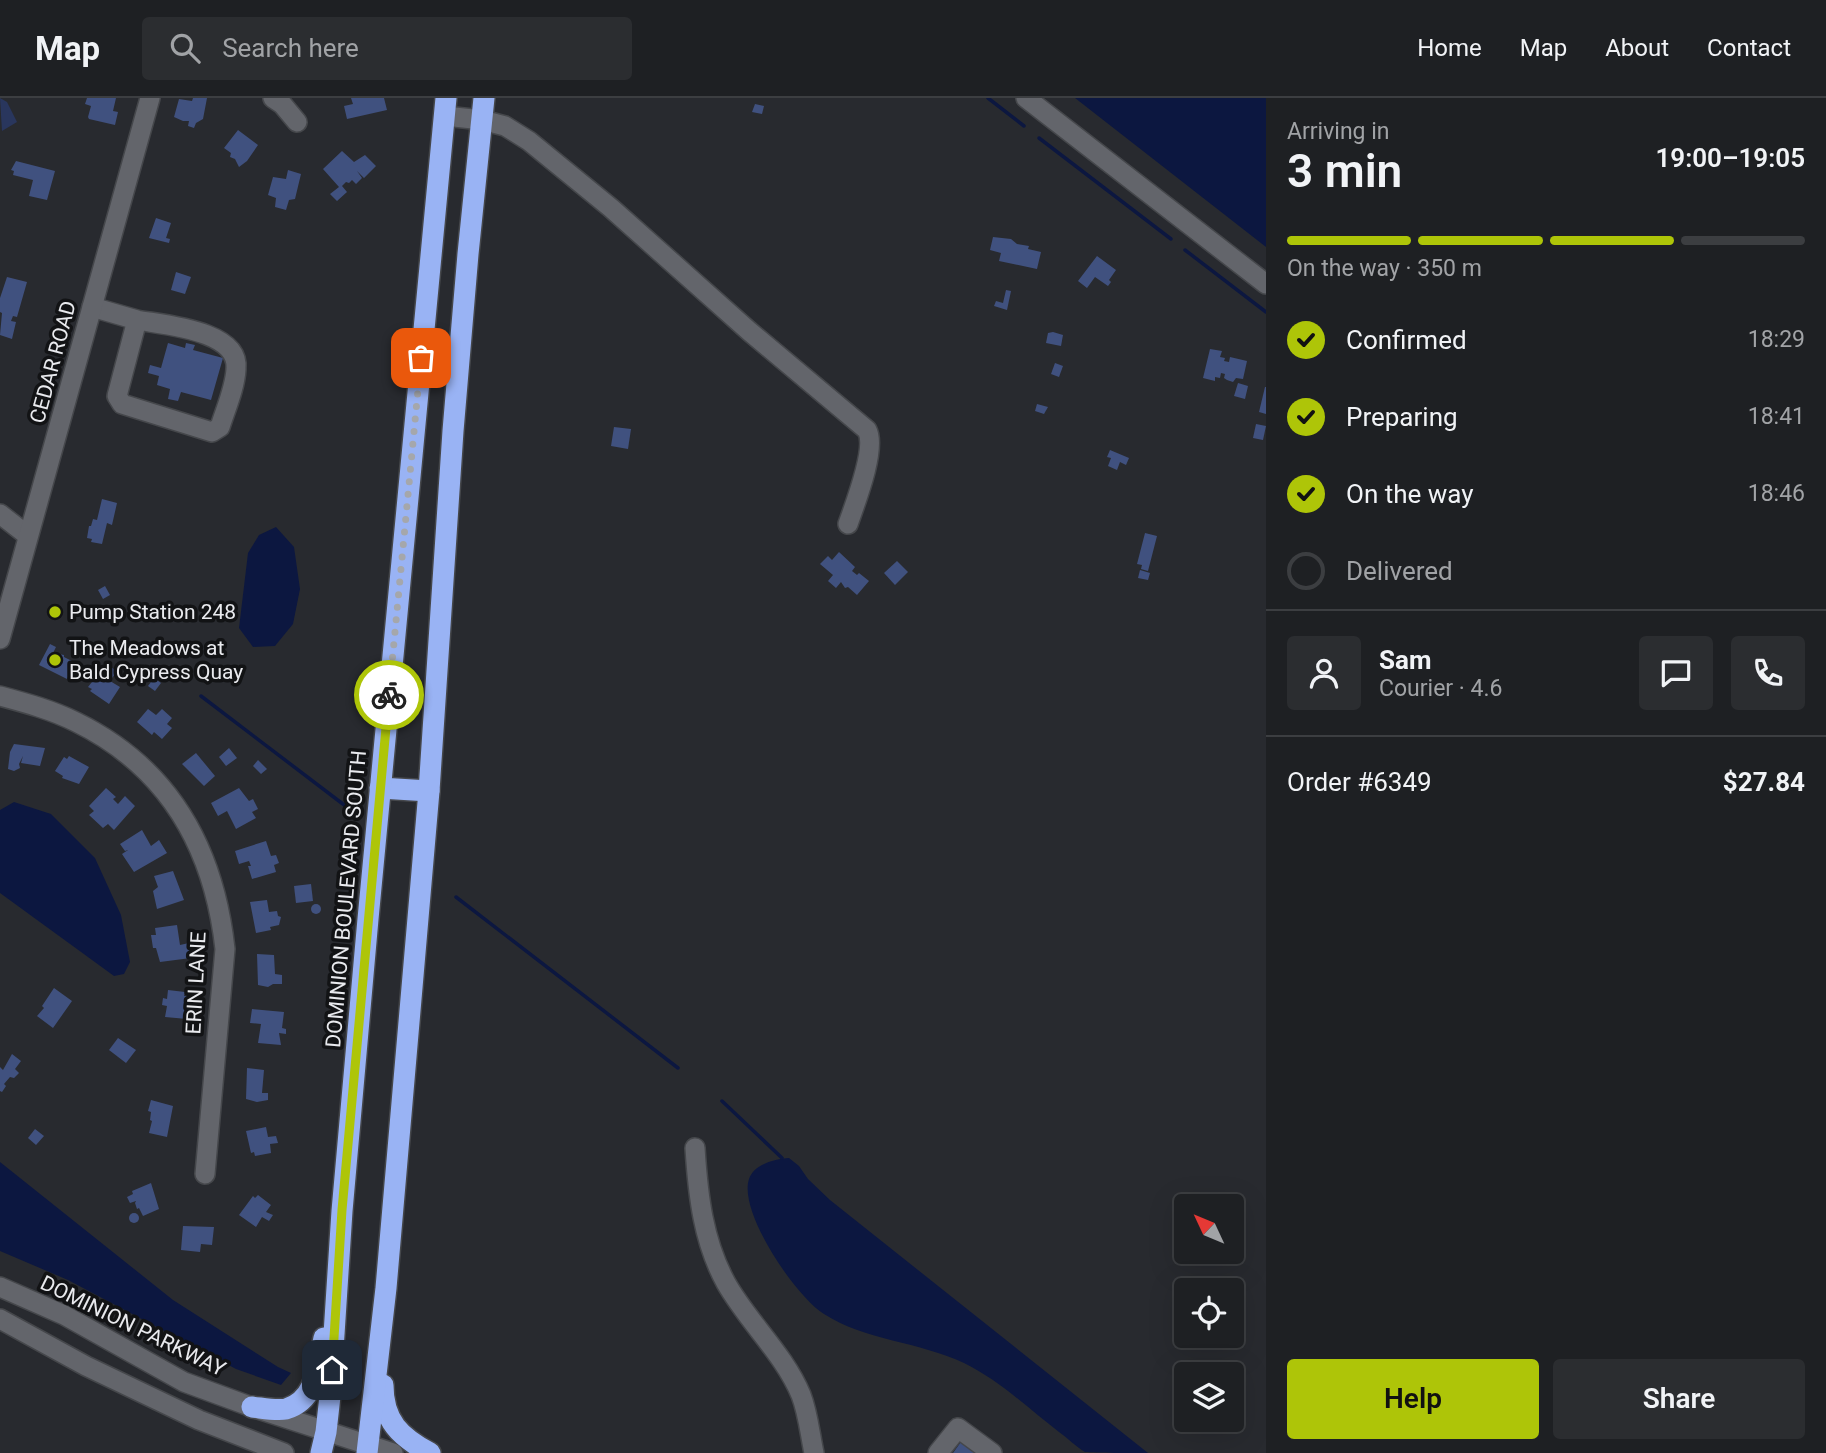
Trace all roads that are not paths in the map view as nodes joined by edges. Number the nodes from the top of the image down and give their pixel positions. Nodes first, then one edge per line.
1 (149, 98) edge
2 (273, 98) edge
3 (484, 98) edge
4 (1026, 98) edge
5 (445, 107) edge
6 (482, 120) junction
7 (297, 122) dead end
8 (1266, 284) edge
9 (92, 307) junction
10 (137, 320) junction
11 (0, 514) edge
12 (848, 524) dead end
13 (27, 535) junction
14 (0, 639) edge
15 (0, 696) edge
16 (380, 788) junction
17 (429, 791) junction
18 (695, 1148) dead end
19 (205, 1174) dead end
20 (340, 1264) junction
21 (0, 1287) edge
22 (383, 1318) junction
23 (0, 1319) edge
24 (252, 1407) junction
25 (323, 1443) edge
26 (368, 1449) edge
27 (284, 1453) edge
28 (393, 1453) edge
29 (430, 1453) edge
30 (814, 1453) edge
31 (938, 1453) edge
32 (992, 1453) edge

1 - 9 street, CEDAR ROAD
2 - 7 street
3 - 6 highway
4 - 8 street
5 - 6 street
5 - 16 highway, DOMINION BOULEVARD SOUTH
6 - 12 street
6 - 17 highway
9 - 10 street
9 - 13 street, CEDAR ROAD
10 - 10 street
11 - 13 street
13 - 14 street, CEDAR ROAD
15 - 19 street, ERIN LANE
16 - 17 highway
16 - 20 highway, DOMINION BOULEVARD SOUTH
17 - 22 highway
18 - 30 street
20 - 24 highway
20 - 25 highway, DOMINION BOULEVARD SOUTH
21 - 24 street, DOMINION PARKWAY
22 - 26 highway
22 - 29 highway
23 - 27 street
24 - 25 street, DOMINION PARKWAY
25 - 26 street, DOMINION PARKWAY
26 - 28 street, DOMINION PARKWAY
31 - 32 street

